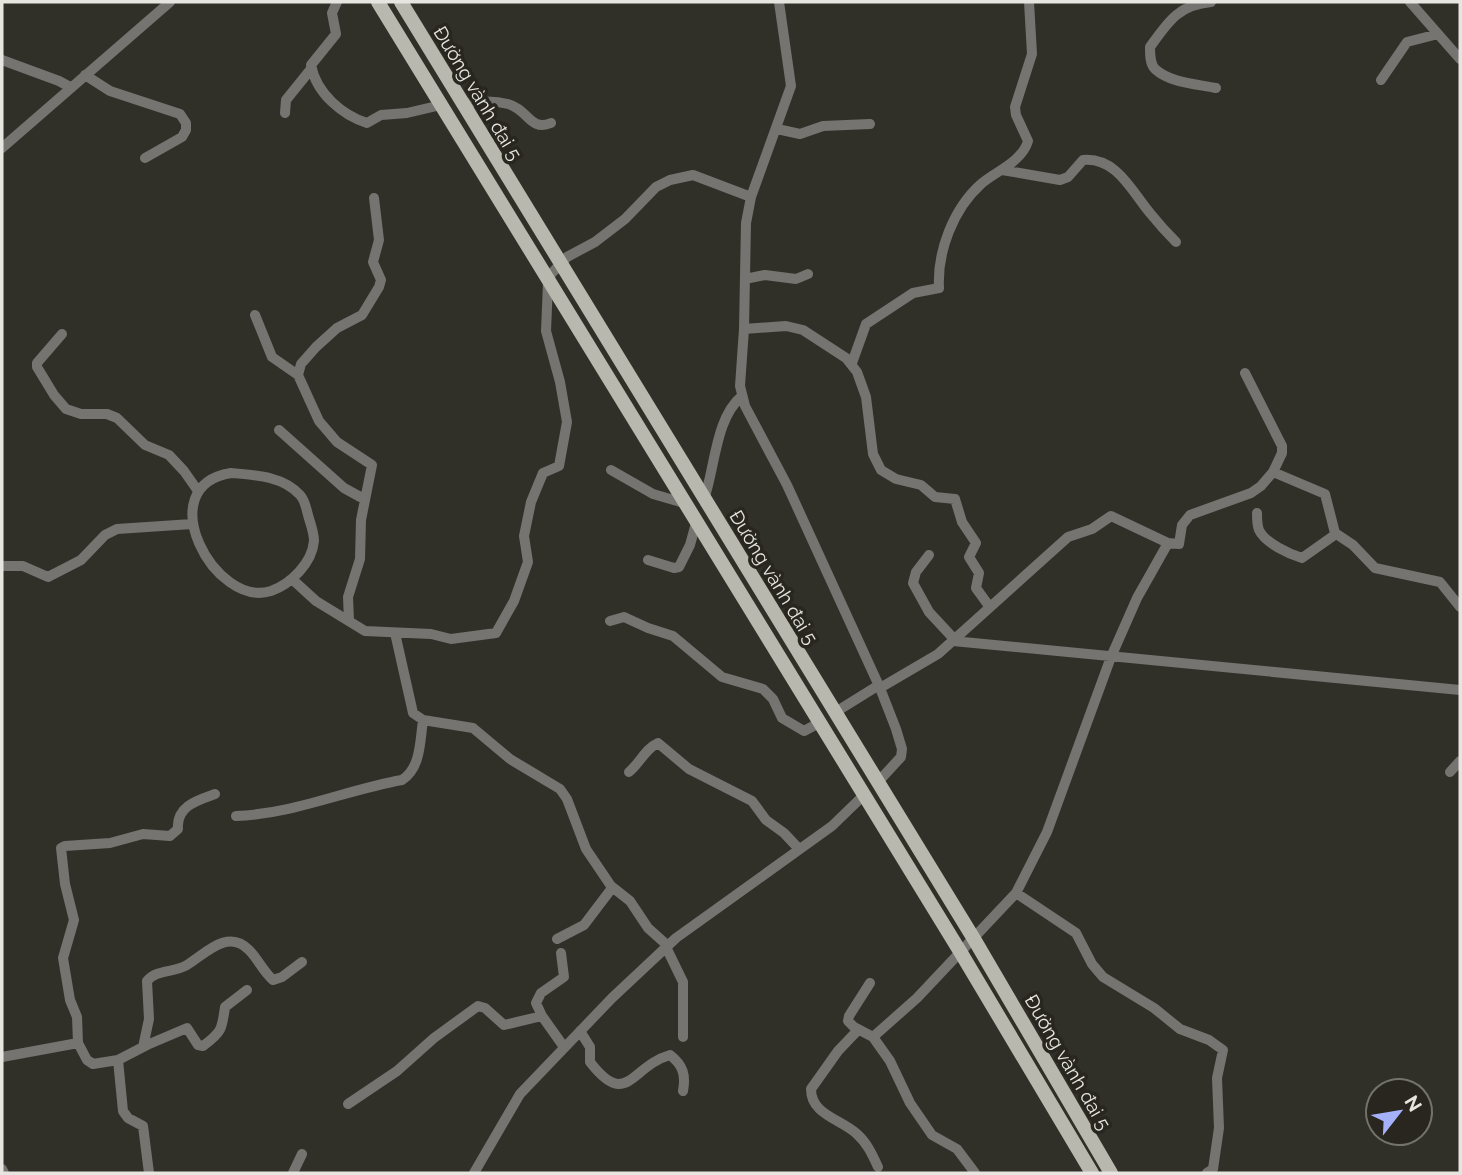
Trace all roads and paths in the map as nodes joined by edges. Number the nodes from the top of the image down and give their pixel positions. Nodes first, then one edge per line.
1 (170, 2) edge
2 (337, 2) edge
3 (378, 2) edge
4 (401, 2) edge
5 (779, 2) edge
6 (1029, 2) edge
7 (1211, 2) edge
8 (1410, 2) edge
9 (1438, 34) junction
10 (1460, 59) edge
11 (2, 61) edge
12 (311, 69) junction
13 (85, 75) junction
14 (1381, 80) dead end
15 (70, 87) junction
16 (1216, 88) dead end
17 (463, 104) junction
18 (441, 105) junction
19 (285, 113) dead end
20 (551, 123) dead end
21 (870, 124) dead end
22 (777, 129) junction
23 (2, 148) edge
24 (145, 158) dead end
25 (1002, 170) junction
26 (751, 197) junction
27 (374, 198) dead end
28 (1176, 242) dead end
29 (561, 264) junction
30 (808, 274) dead end
31 (744, 279) junction
32 (548, 280) junction
33 (255, 315) dead end
34 (744, 329) junction
35 (62, 334) dead end
36 (852, 363) junction
37 (1245, 373) dead end
38 (298, 375) junction
39 (741, 397) junction
40 (279, 429) dead end
41 (611, 470) dead end
42 (1273, 472) junction
43 (198, 491) junction
44 (365, 499) junction
45 (704, 499) junction
46 (684, 503) junction
47 (1257, 513) dead end
48 (696, 523) junction
49 (192, 524) junction
50 (1336, 534) junction
51 (1168, 544) junction
52 (929, 555) dead end
53 (648, 560) dead end
54 (2, 566) edge
55 (293, 580) junction
56 (989, 606) junction
57 (1460, 607) edge
58 (349, 621) junction
59 (610, 621) dead end
60 (395, 633) junction
61 (954, 640) junction
62 (1111, 657) junction
63 (879, 687) junction
64 (1460, 690) edge
65 (834, 713) junction
66 (423, 720) junction
67 (818, 723) junction
68 (1460, 761) edge
69 (629, 772) dead end
70 (1450, 772) dead end
71 (877, 783) junction
72 (215, 794) dead end
73 (863, 796) junction
74 (236, 816) dead end
75 (799, 849) junction
76 (612, 888) junction
77 (1016, 893) junction
78 (557, 939) dead end
79 (974, 939) junction
80 (667, 946) junction
81 (561, 953) dead end
82 (961, 953) junction
83 (302, 962) dead end
84 (870, 983) dead end
85 (247, 990) dead end
86 (542, 1016) junction
87 (858, 1030) junction
88 (580, 1031) junction
89 (683, 1037) dead end
90 (873, 1037) junction
91 (78, 1043) junction
92 (143, 1047) junction
93 (564, 1047) junction
94 (2, 1057) edge
95 (118, 1060) junction
96 (683, 1090) dead end
97 (348, 1104) dead end
98 (302, 1154) dead end
99 (878, 1167) dead end
100 (149, 1173) edge
101 (293, 1173) edge
102 (474, 1173) edge
103 (975, 1173) edge
104 (1092, 1173) edge
105 (1111, 1173) edge
106 (1208, 1173) edge

1 - 13 street
2 - 12 street
3 - 18 main road, Đường vành đai 5
4 - 17 main road, Đường vành đai 5
5 - 22 street
6 - 25 street
7 - 16 street
8 - 9 street
9 - 10 street
9 - 14 street
11 - 15 street
12 - 18 street
12 - 19 street
13 - 15 street
13 - 24 street
15 - 23 street
17 - 20 street
17 - 29 main road, Đường vành đai 5
18 - 32 main road, Đường vành đai 5
21 - 22 street
22 - 26 street
25 - 28 street
25 - 36 street
26 - 29 street
26 - 31 street
27 - 38 street
29 - 32 street
29 - 45 main road, Đường vành đai 5
30 - 31 street
31 - 34 street
32 - 46 main road, Đường vành đai 5
32 - 60 street
33 - 38 street
34 - 36 street
34 - 39 street
35 - 43 street
36 - 56 street
37 - 42 street
38 - 44 street
39 - 45 street
39 - 63 street
40 - 44 street
41 - 46 street
42 - 50 street
42 - 51 street
43 - 49 street
43 - 55 street
44 - 58 street
45 - 65 main road, Đường vành đai 5
46 - 48 main road, Đường vành đai 5
47 - 50 street
48 - 53 street
48 - 67 main road, Đường vành đai 5
49 - 54 street
49 - 55 street
50 - 57 street
51 - 56 street
51 - 62 street
52 - 61 street
55 - 58 street
56 - 61 street
58 - 60 street
59 - 67 street
60 - 66 street
61 - 62 street
61 - 63 street
62 - 64 street
62 - 77 street
63 - 65 street
63 - 71 street
65 - 71 main road, Đường vành đai 5
66 - 74 street
66 - 76 street
67 - 73 main road, Đường vành đai 5
68 - 70 street
69 - 75 street
71 - 79 main road, Đường vành đai 5
72 - 91 street
73 - 75 street
73 - 82 main road, Đường vành đai 5
75 - 80 street
76 - 78 street
76 - 80 street
77 - 79 street
77 - 106 street
79 - 82 street
79 - 105 main road, Đường vành đai 5
80 - 88 street
80 - 89 street
81 - 86 street
82 - 90 street
82 - 104 main road, Đường vành đai 5
83 - 92 street
84 - 87 street
85 - 92 street
86 - 93 street
86 - 97 street
87 - 90 street
87 - 99 street
88 - 93 street
88 - 96 street
90 - 103 street
91 - 94 street
91 - 95 street
92 - 95 street
93 - 102 street
95 - 100 street
98 - 101 street

